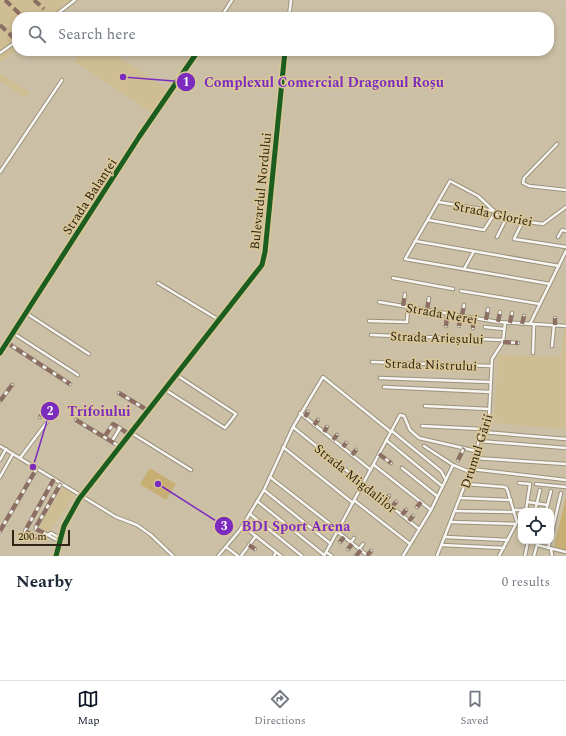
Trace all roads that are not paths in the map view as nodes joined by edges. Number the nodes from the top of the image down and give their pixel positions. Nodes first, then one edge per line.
1 (75, 0) edge
2 (232, 0) edge
3 (291, 0) edge
4 (59, 12) edge
5 (224, 12) edge
6 (290, 12) edge
7 (12, 45) edge
8 (0, 53) edge
9 (195, 56) edge
10 (284, 56) edge
11 (62, 80) dead end
12 (557, 144) dead end
13 (0, 172) edge
14 (566, 190) edge
15 (438, 202) junction
16 (566, 207) edge
17 (495, 212) junction
18 (506, 219) junction
19 (428, 220) junction
20 (523, 222) junction
21 (566, 231) edge
22 (558, 236) dead end
23 (497, 237) dead end
24 (509, 238) dead end
25 (514, 238) junction
26 (415, 241) junction
27 (566, 247) edge
28 (474, 251) junction
29 (566, 251) edge
30 (559, 266) junction
31 (464, 269) junction
32 (393, 278) dead end
33 (158, 283) dead end
34 (550, 284) junction
35 (453, 290) dead end
36 (461, 291) dead end
37 (405, 294) dead end
38 (429, 298) dead end
39 (379, 302) dead end
40 (540, 304) junction
41 (464, 305) dead end
42 (403, 306) junction
43 (408, 307) junction
44 (488, 309) dead end
45 (427, 310) junction
46 (500, 312) dead end
47 (26, 313) junction
48 (512, 313) dead end
49 (447, 314) junction
50 (461, 316) junction
51 (524, 316) dead end
52 (473, 318) junction
53 (555, 318) dead end
54 (218, 320) junction
55 (486, 320) junction
56 (369, 321) dead end
57 (407, 322) junction
58 (498, 322) junction
59 (505, 323) junction
60 (510, 323) junction
61 (522, 324) junction
62 (530, 324) junction
63 (534, 324) junction
64 (554, 325) junction
65 (446, 326) dead end
66 (460, 326) dead end
67 (566, 326) edge
68 (485, 327) dead end
69 (407, 328) dead end
70 (473, 328) dead end
71 (504, 329) junction
72 (13, 332) junction
73 (371, 335) dead end
74 (503, 341) junction
75 (6, 342) junction
76 (518, 343) dead end
77 (552, 346) dead end
78 (0, 353) edge
79 (532, 353) dead end
80 (89, 354) dead end
81 (372, 362) dead end
82 (491, 366) junction
83 (175, 374) junction
84 (78, 375) dead end
85 (380, 378) dead end
86 (490, 382) junction
87 (70, 384) dead end
88 (12, 385) dead end
89 (384, 387) dead end
90 (164, 389) junction
91 (490, 392) junction
92 (119, 393) dead end
93 (0, 401) edge
94 (424, 406) dead end
95 (490, 409) junction
96 (46, 410) dead end
97 (56, 410) dead end
98 (147, 410) junction
99 (308, 412) dead end
100 (43, 413) junction
101 (300, 413) junction
102 (40, 417) dead end
103 (305, 417) junction
104 (49, 418) junction
105 (76, 420) dead end
106 (318, 420) dead end
107 (314, 424) junction
108 (422, 426) dead end
109 (293, 427) junction
110 (120, 428) junction
111 (327, 428) dead end
112 (482, 430) junction
113 (391, 431) junction
114 (324, 432) junction
115 (130, 433) junction
116 (337, 435) dead end
117 (105, 436) dead end
118 (566, 439) edge
119 (117, 440) dead end
120 (333, 440) junction
121 (386, 440) junction
122 (479, 441) junction
123 (346, 442) dead end
124 (0, 446) edge
125 (120, 446) junction
126 (424, 446) dead end
127 (283, 447) junction
128 (343, 447) junction
129 (464, 448) junction
130 (566, 448) edge
131 (6, 449) junction
132 (356, 450) dead end
133 (476, 451) junction
134 (13, 454) junction
135 (379, 454) junction
136 (352, 455) junction
137 (20, 458) junction
138 (474, 458) junction
139 (0, 460) edge
140 (458, 460) dead end
141 (391, 463) dead end
142 (566, 464) edge
143 (374, 465) junction
144 (453, 465) junction
145 (36, 468) junction
146 (402, 468) dead end
147 (191, 470) dead end
148 (371, 470) junction
149 (471, 470) junction
150 (0, 476) edge
151 (270, 477) junction
152 (54, 479) junction
153 (446, 480) junction
154 (566, 480) edge
155 (519, 482) dead end
156 (61, 483) junction
157 (363, 484) junction
158 (466, 484) junction
159 (536, 484) dead end
160 (442, 486) junction
161 (566, 487) edge
162 (264, 490) junction
163 (540, 490) dead end
164 (550, 491) dead end
165 (561, 493) dead end
166 (81, 496) junction
167 (388, 496) dead end
168 (437, 496) junction
169 (460, 498) junction
170 (510, 500) junction
171 (257, 501) junction
172 (384, 501) junction
173 (354, 502) junction
174 (396, 502) dead end
175 (420, 502) junction
176 (528, 502) junction
177 (537, 503) junction
178 (547, 505) junction
179 (392, 507) junction
180 (417, 507) dead end
181 (526, 508) edge
182 (536, 508) edge
183 (546, 508) edge
184 (406, 510) dead end
185 (431, 510) junction
186 (455, 511) junction
187 (514, 511) junction
188 (518, 511) edge
189 (250, 514) junction
190 (402, 515) junction
191 (413, 516) dead end
192 (409, 521) junction
193 (450, 522) junction
194 (554, 523) edge
195 (516, 524) junction
196 (243, 526) junction
197 (419, 529) junction
198 (0, 531) edge
199 (346, 531) dead end
200 (338, 532) junction
201 (44, 533) junction
202 (256, 536) junction
203 (343, 537) junction
204 (445, 537) junction
205 (354, 538) dead end
206 (60, 540) junction
207 (508, 540) junction
208 (340, 542) dead end
209 (352, 543) junction
210 (331, 544) junction
211 (363, 544) dead end
212 (410, 544) junction
213 (527, 544) edge
214 (550, 544) edge
215 (249, 545) junction
216 (442, 545) junction
217 (537, 545) joint
218 (226, 547) junction
219 (504, 548) junction
220 (550, 548) junction
221 (255, 549) dead end
222 (348, 549) dead end
223 (360, 550) junction
224 (371, 551) dead end
225 (276, 552) junction
226 (326, 552) junction
227 (566, 552) edge
228 (56, 556) edge
229 (173, 556) edge
230 (218, 556) edge
231 (240, 556) edge
232 (274, 556) edge
233 (281, 556) edge
234 (302, 556) edge
235 (324, 556) edge
236 (332, 556) edge
237 (356, 556) edge
238 (367, 556) edge
239 (403, 556) edge
240 (437, 556) edge
241 (500, 556) edge
242 (525, 556) edge
243 (534, 556) edge
244 (552, 556) edge

1 - 4 street
2 - 5 street
3 - 6 street
7 - 8 street
9 - 47 street, Strada Balanței
10 - 54 street, Bulevardul Nordului
11 - 13 street
12 - 14 street
15 - 17 street, Strada Gloriei
15 - 17 street
15 - 19 street
16 - 20 street, Strada Gloriei
17 - 18 street, Strada Gloriei
17 - 19 street
18 - 20 street, Strada Gloriei
18 - 23 street
19 - 26 street
20 - 25 street
21 - 22 street
24 - 25 street
25 - 27 street
26 - 28 street
26 - 31 street
28 - 30 street
28 - 31 street
29 - 30 street
30 - 34 street
31 - 34 street
32 - 35 street
33 - 54 street
34 - 40 street
36 - 40 street
37 - 42 street
38 - 45 street
39 - 42 street, Strada Nerei
40 - 62 street
41 - 50 street
42 - 43 street, Strada Nerei
43 - 45 street, Strada Nerei
43 - 57 street
44 - 55 street
45 - 49 street, Strada Nerei
46 - 58 street
47 - 72 street, Strada Balanței
47 - 80 street
48 - 60 street
49 - 50 street, Strada Nerei
49 - 65 street
50 - 52 street, Strada Nerei
50 - 66 street
51 - 61 street
52 - 55 street, Strada Nerei
52 - 70 street
53 - 64 street
54 - 83 street, Bulevardul Nordului
55 - 58 street, Strada Nerei
56 - 57 street
57 - 69 street
58 - 59 street, Strada Nerei
59 - 60 street
59 - 71 street
60 - 61 street
61 - 62 street
62 - 63 street
63 - 64 street
63 - 79 street
64 - 67 street
64 - 77 street
68 - 71 street
71 - 74 street
72 - 75 street, Strada Balanței
72 - 84 street
73 - 74 street, Strada Arieșului
74 - 76 street, Strada Arieșului
74 - 82 street, Drumul Gării
75 - 78 street, Strada Balanței
75 - 87 street
81 - 82 street, Strada Nistrului
82 - 86 street, Drumul Gării
83 - 90 street, Bulevardul Nordului
83 - 90 street
85 - 86 street
86 - 91 street, Drumul Gării
88 - 93 street
89 - 91 street
90 - 98 street, Bulevardul Nordului
91 - 95 street, Drumul Gării
92 - 98 street
94 - 95 street
95 - 112 street, Drumul Gării
96 - 100 street
97 - 104 street
98 - 115 street, Bulevardul Nordului
99 - 103 street
100 - 102 street
100 - 104 street
101 - 103 street
101 - 109 street
101 - 113 street
103 - 107 street
104 - 137 street
105 - 125 street
106 - 107 street
107 - 114 street
108 - 112 street
109 - 127 street
109 - 157 street, Strada Migdalilor
110 - 115 street
110 - 117 street
110 - 119 street
111 - 114 street
112 - 118 street
112 - 122 street, Drumul Gării
113 - 121 street
113 - 129 street
113 - 153 street
114 - 120 street
115 - 125 street, Bulevardul Nordului
115 - 147 street
116 - 120 street
120 - 128 street
121 - 135 street
121 - 160 street
122 - 130 street
122 - 133 street, Drumul Gării
123 - 128 street
124 - 131 street
125 - 166 street, Bulevardul Nordului
126 - 144 street
127 - 151 street
127 - 173 street
128 - 136 street
129 - 133 street
129 - 140 street
131 - 134 street
131 - 139 street
132 - 136 street
133 - 138 street, Drumul Gării
134 - 137 street
134 - 150 street
135 - 141 street
135 - 143 street
136 - 148 street
137 - 145 street
138 - 142 street
138 - 149 street, Drumul Gării
143 - 148 street
143 - 175 street
144 - 149 street
144 - 153 street
145 - 152 street
145 - 198 street
146 - 168 street
148 - 157 street
149 - 154 street
149 - 158 street, Drumul Gării
151 - 162 street
151 - 200 street
152 - 156 street
152 - 201 street
153 - 160 street
155 - 176 street
156 - 166 street
156 - 201 street
157 - 172 street, Strada Migdalilor
157 - 173 street
158 - 169 street, Drumul Gării
158 - 170 street
159 - 161 street
160 - 168 street
162 - 171 street
162 - 210 street
163 - 177 street
164 - 178 street
165 - 194 street
166 - 206 street
166 - 229 street
167 - 172 street
168 - 185 street
169 - 170 street
169 - 186 street, Drumul Gării
170 - 187 street
171 - 189 street
171 - 235 street
172 - 179 street, Strada Migdalilor
173 - 200 street
173 - 212 street
174 - 179 street
175 - 180 street
175 - 185 street
176 - 177 street
176 - 181 street
177 - 178 street
177 - 182 street
178 - 183 street
179 - 190 street, Strada Migdalilor
184 - 190 street
185 - 197 street
186 - 187 street
186 - 193 street, Drumul Gării
187 - 188 street
187 - 195 street
189 - 196 street
189 - 234 street
190 - 192 street, Strada Migdalilor
191 - 192 street
192 - 197 street, Strada Migdalilor
193 - 195 street
193 - 204 street, Drumul Gării
195 - 207 street
196 - 202 street
196 - 218 street
197 - 212 street
199 - 203 street
200 - 203 street
200 - 210 street
201 - 206 street
202 - 215 street
202 - 225 street
203 - 208 street
203 - 209 street
204 - 207 street
204 - 216 street, Drumul Gării
205 - 209 street
206 - 228 street
207 - 219 street
209 - 222 street
209 - 223 street
210 - 226 street
211 - 223 street
212 - 239 street
213 - 242 street
214 - 220 street
215 - 221 street
215 - 231 street
216 - 219 street
216 - 240 street, Drumul Gării
217 - 220 street
217 - 243 street
218 - 230 street
218 - 231 street
219 - 241 street
220 - 227 street
220 - 244 street
223 - 237 street
223 - 238 street
224 - 238 street
225 - 232 street
225 - 233 street
226 - 235 street
226 - 236 street

